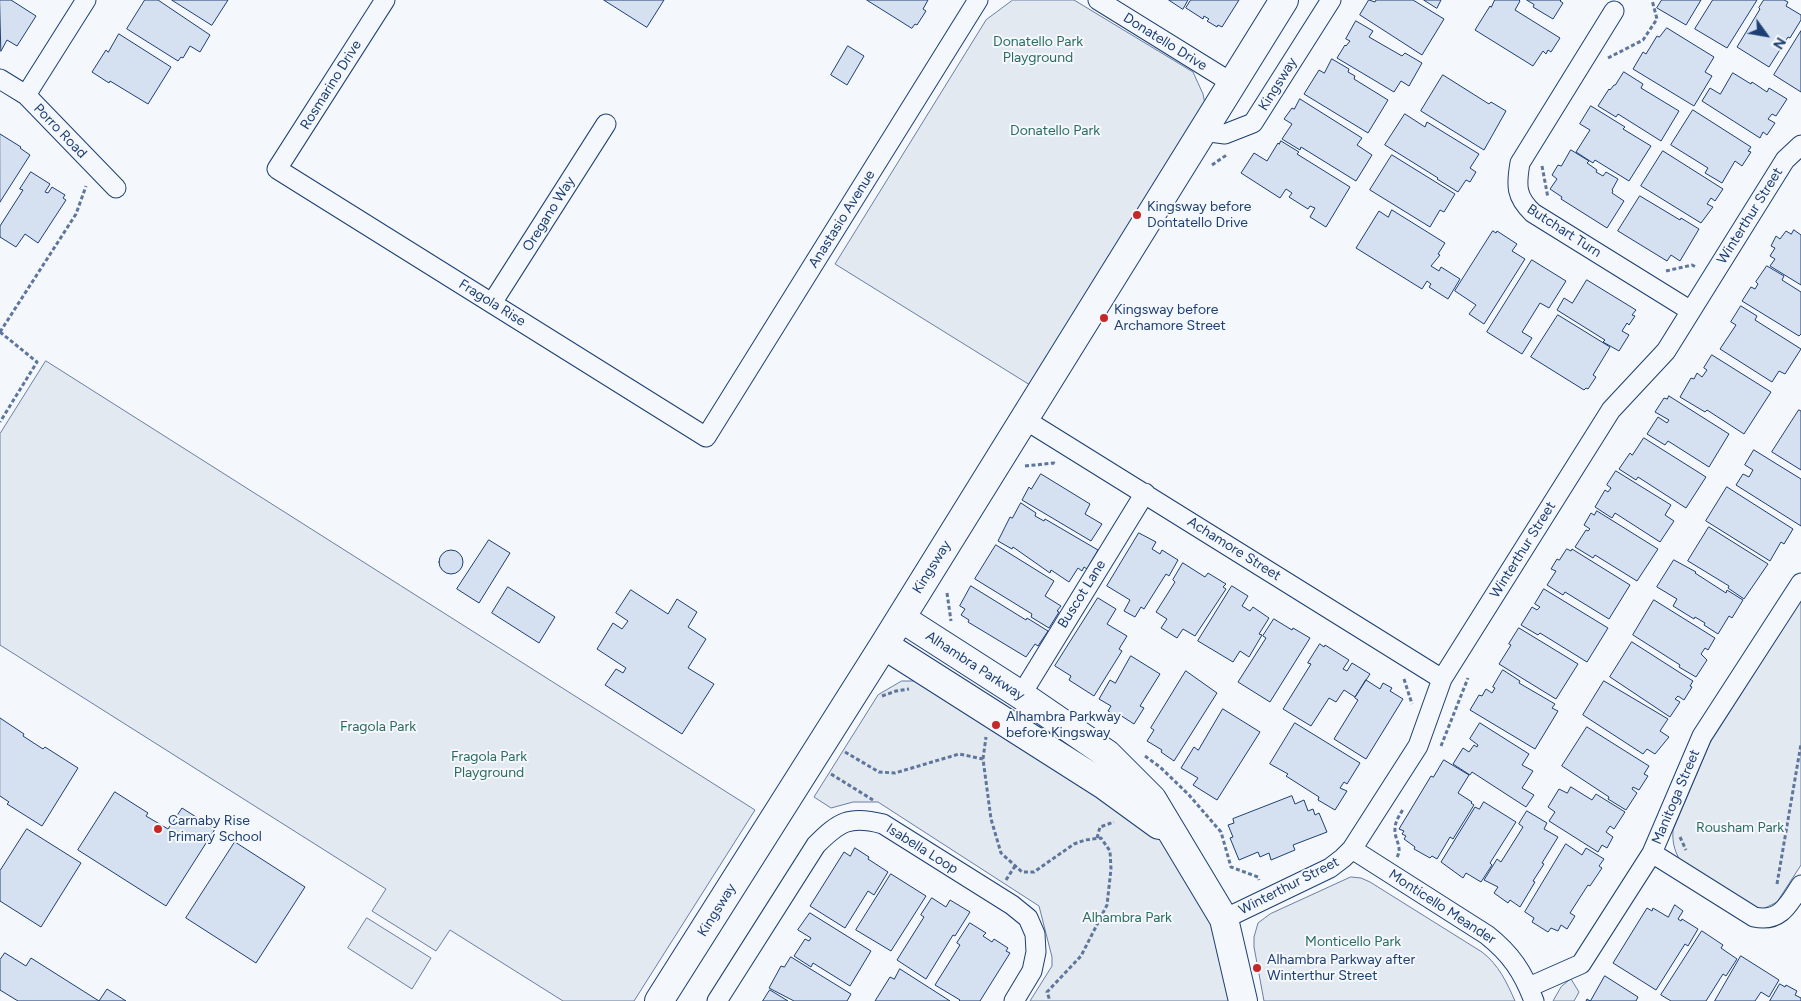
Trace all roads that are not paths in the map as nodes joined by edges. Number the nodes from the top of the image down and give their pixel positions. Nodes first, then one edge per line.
1 (86, 0) edge
2 (385, 0) edge
3 (978, 0) edge
4 (1098, 0) edge
5 (1284, 0) edge
6 (1331, 0) edge
7 (1614, 11) dead end
8 (0, 80) edge
9 (1232, 84) junction
10 (26, 95) junction
11 (606, 124) dead end
12 (1202, 131) junction
13 (1801, 145) edge
14 (278, 169) joint
15 (116, 188) dead end
16 (492, 303) junction
17 (1691, 311) junction
18 (1024, 419) junction
19 (706, 438) joint
20 (1145, 493) junction
21 (1801, 582) edge
22 (901, 618) junction
23 (884, 645) junction
24 (1442, 679) junction
25 (1020, 695) junction
26 (1176, 838) junction
27 (1352, 849) junction
28 (1652, 853) junction
29 (1801, 885) edge
30 (1224, 920) junction
31 (1531, 994) edge
32 (659, 1001) edge
33 (718, 1001) edge
34 (1014, 1001) edge
35 (1243, 1001) edge

1 - 10 street
2 - 14 street, Rosmarino Drive
3 - 19 street, Anastasio Avenue
4 - 9 street, Donatello Drive
5 - 9 street, Kingsway
6 - 12 street, Kingsway
7 - 17 street, Butchart Turn
8 - 10 street, Porro Road
9 - 12 street, Kingsway
10 - 15 street, Porro Road
11 - 16 street, Oregano Way
12 - 18 street, Kingsway
13 - 17 street, Winterthur Street
14 - 16 street, Fragola Rise
16 - 19 street, Fragola Rise
17 - 24 street, Winterthur Street
18 - 20 street, Achamore Street
18 - 22 street, Kingsway
20 - 24 street, Achamore Street
20 - 25 street, Buscot Lane
21 - 28 street, Manitoga Street
22 - 23 street, Kingsway
22 - 25 street, Alhambra Parkway
23 - 26 street, Alhambra Parkway
23 - 32 street, Kingsway
24 - 27 street, Winterthur Street
25 - 26 street, Alhambra Parkway
26 - 30 street, Alhambra Parkway
27 - 30 street, Winterthur Street
27 - 31 street, Monticello Meander
28 - 29 street
28 - 31 street, Manitoga Street
30 - 35 street, Alhambra Parkway
33 - 34 street, Isabella Loop

